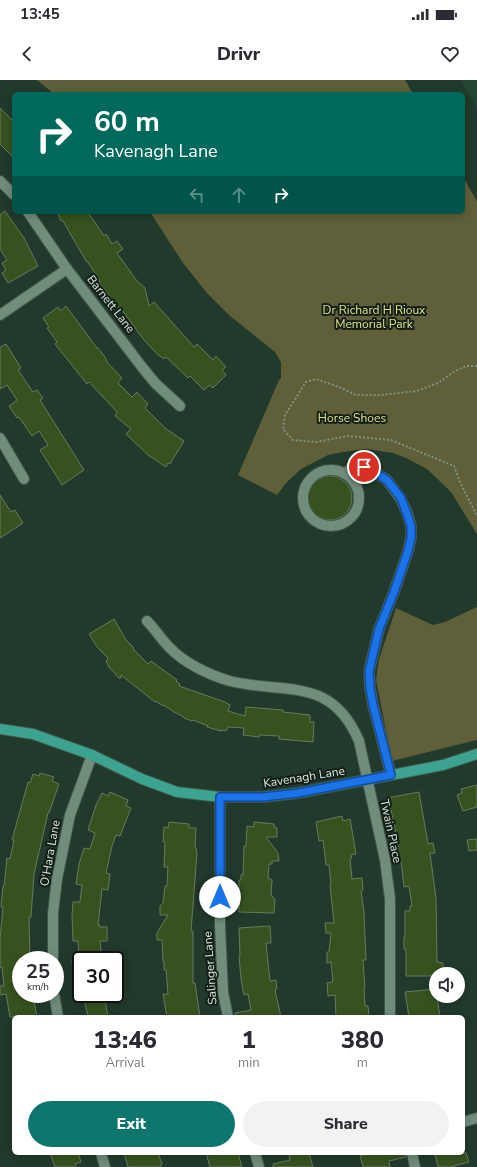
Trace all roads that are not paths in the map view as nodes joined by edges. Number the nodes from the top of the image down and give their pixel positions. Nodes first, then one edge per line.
1 (0, 181) edge
2 (12, 193) edge
3 (29, 214) edge
4 (67, 269) junction
5 (0, 315) edge
6 (180, 406) dead end
7 (0, 438) edge
8 (345, 474) junction
9 (24, 479) dead end
10 (148, 621) dead end
11 (0, 729) edge
12 (477, 754) edge
13 (92, 755) junction
14 (391, 775) junction
15 (366, 779) junction
16 (220, 797) junction
17 (53, 951) edge
18 (56, 1003) edge
19 (58, 1015) edge
20 (228, 1015) edge
21 (390, 1015) edge
22 (477, 1118) edge
23 (465, 1121) edge
24 (102, 1155) edge
25 (256, 1155) edge
26 (412, 1155) edge
27 (105, 1167) edge
28 (259, 1167) edge
29 (415, 1167) edge

1 - 2 street
3 - 4 street, Barnett Lane
4 - 5 street
4 - 6 street, Barnett Lane
7 - 9 street
8 - 8 street
8 - 14 street
10 - 15 street, Twain Place
11 - 13 main road, Kavenagh Lane
12 - 14 main road, Kavenagh Lane
13 - 16 main road, Kavenagh Lane
13 - 17 street, O'Hara Lane
14 - 15 main road, Kavenagh Lane
15 - 16 main road, Kavenagh Lane
15 - 21 street, Twain Place
16 - 20 street, Salinger Lane
18 - 19 street
22 - 23 street
24 - 27 street
25 - 28 street
26 - 29 street

